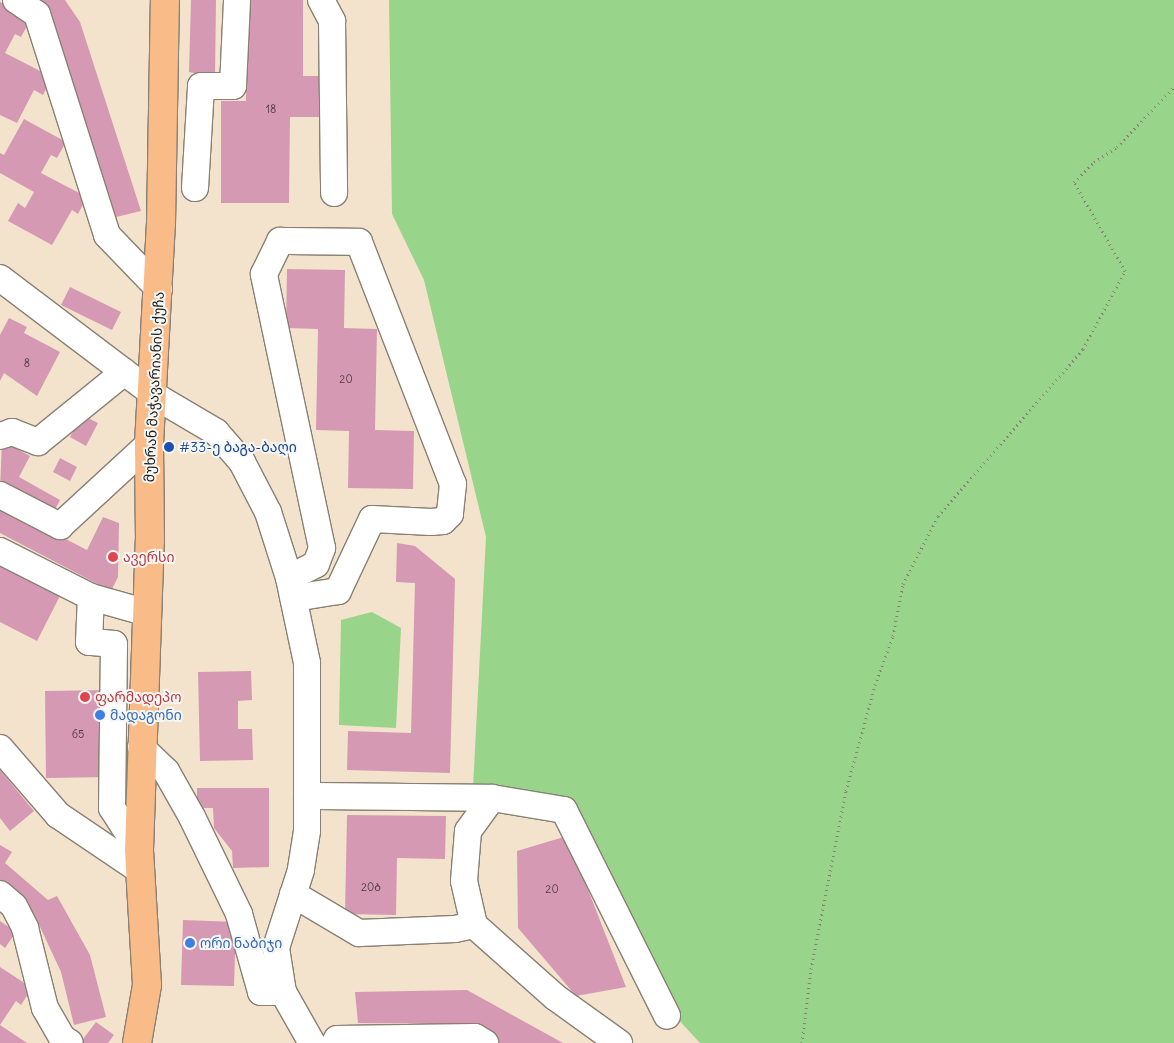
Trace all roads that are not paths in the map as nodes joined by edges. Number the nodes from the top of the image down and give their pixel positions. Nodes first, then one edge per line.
1 (16, 0) edge
2 (164, 0) edge
3 (237, 0) edge
4 (321, 0) edge
5 (195, 188) dead end
6 (334, 193) dead end
7 (2, 275) edge
8 (159, 290) junction
9 (124, 372) junction
10 (152, 393) junction
11 (0, 436) edge
12 (149, 444) junction
13 (0, 495) edge
14 (0, 551) edge
15 (291, 588) junction
16 (91, 597) junction
17 (148, 613) junction
18 (146, 642) junction
19 (114, 644) junction
20 (141, 747) junction
21 (0, 748) edge
22 (307, 796) junction
23 (492, 798) junction
24 (140, 860) junction
25 (0, 894) edge
26 (293, 894) junction
27 (474, 925) junction
28 (283, 992) junction
29 (666, 1016) dead end
30 (70, 1043) edge
31 (137, 1043) edge
32 (312, 1043) edge
33 (334, 1043) edge
34 (485, 1043) edge
35 (619, 1043) edge

1 - 8 street
2 - 8 main road, მუხრან მაჭავარიანის ქუჩა
3 - 5 street
4 - 6 street
7 - 9 street
8 - 10 main road, მუხრან მაჭავარიანის ქუჩა
9 - 10 street
9 - 11 street
10 - 12 main road, მუხრან მაჭავარიანის ქუჩა
10 - 15 street
12 - 13 street
12 - 17 main road, მუხრან მაჭავარიანის ქუჩა
14 - 16 street
15 - 15 street
15 - 22 street
16 - 17 street
16 - 19 street
17 - 18 main road, მუხრან მაჭავარიანის ქუჩა
18 - 19 street
18 - 20 main road, მუხრან მაჭავარიანის ქუჩა
19 - 24 street
20 - 24 main road, მუხრან მაჭავარიანის ქუჩა
20 - 28 street
21 - 24 street
22 - 23 street
22 - 26 street
23 - 27 street
23 - 29 street
24 - 31 main road, მუხრან მაჭავარიანის ქუჩა
25 - 30 street
26 - 27 street
26 - 28 street
27 - 35 street
28 - 32 street
33 - 34 street

